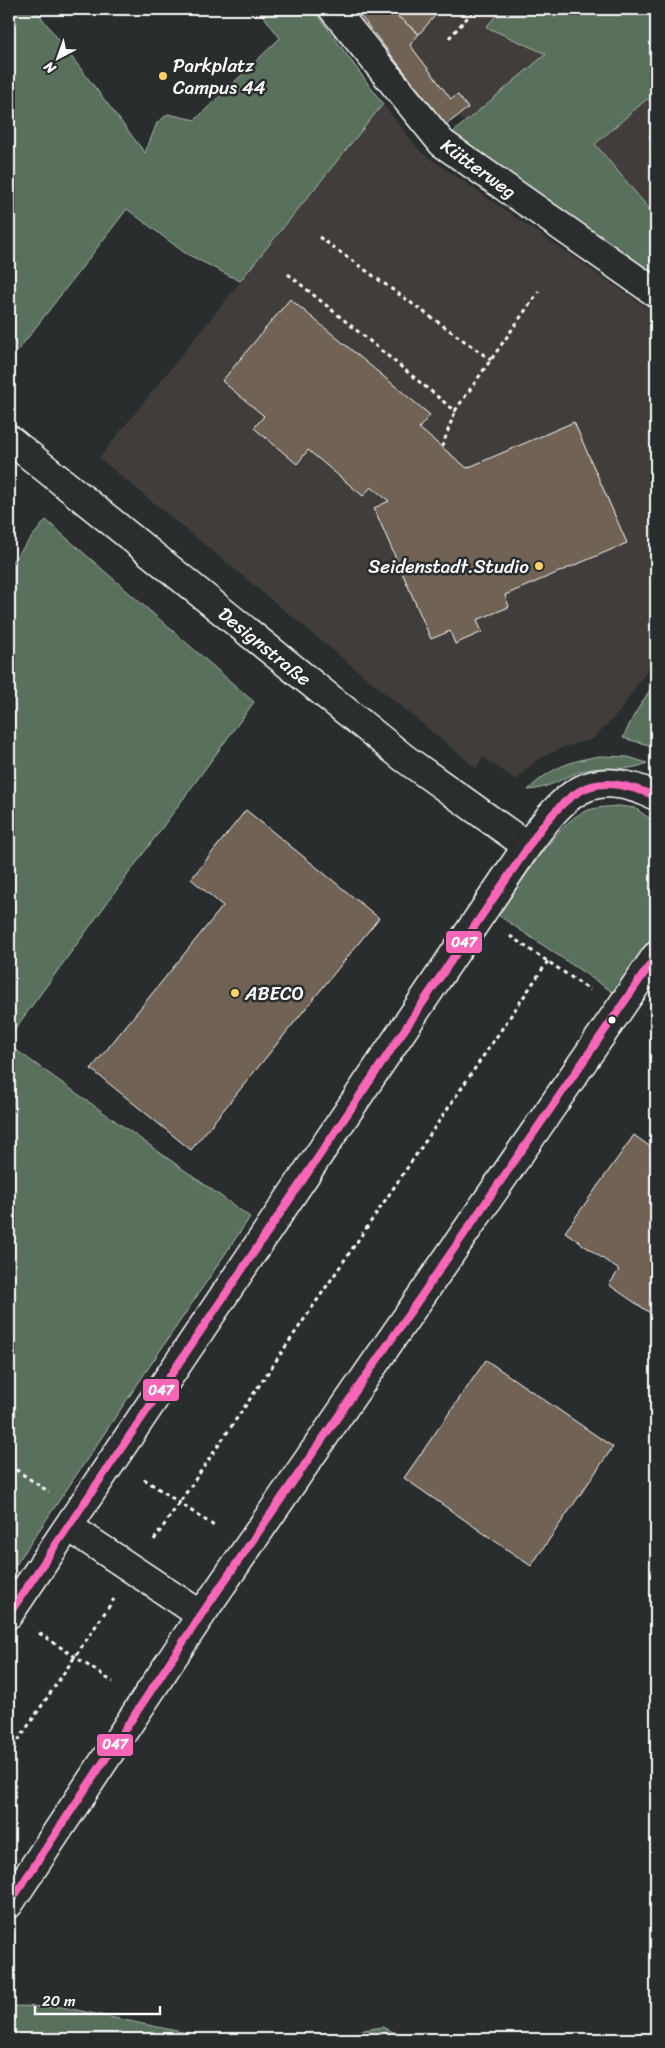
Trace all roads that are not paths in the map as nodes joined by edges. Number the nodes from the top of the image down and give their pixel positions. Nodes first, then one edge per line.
1 (333, 9) edge
2 (656, 293) edge
3 (9, 439) edge
4 (656, 796) edge
5 (527, 846) junction
6 (656, 956) edge
7 (74, 1519) junction
8 (9, 1614) edge
9 (201, 1616) junction
10 (9, 1904) edge

1 - 2 street, Kütterweg
3 - 5 street, Designstraße
4 - 5 street
5 - 7 street
6 - 9 street
7 - 8 street
7 - 9 street
9 - 10 street

